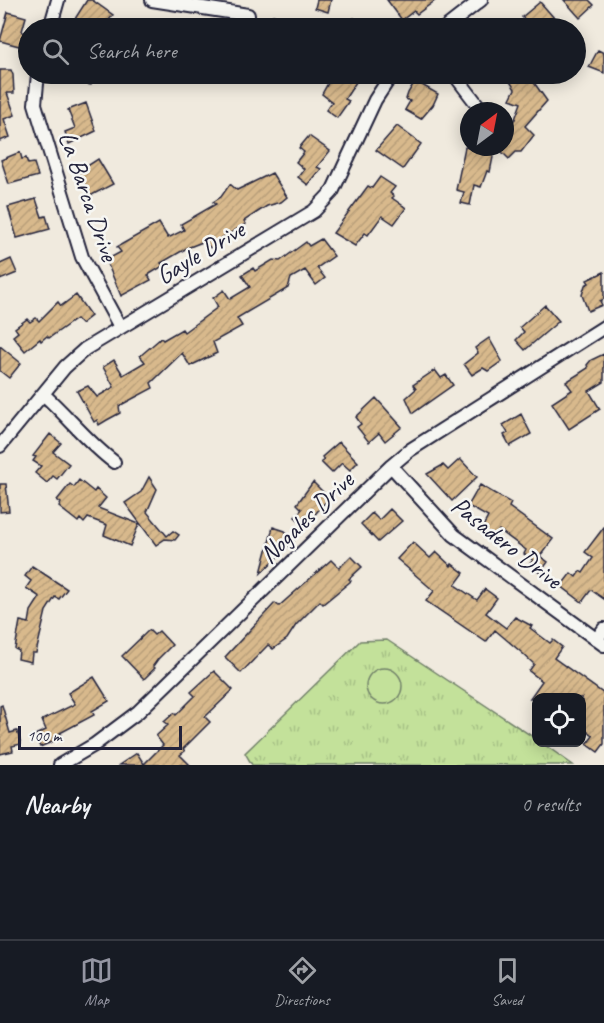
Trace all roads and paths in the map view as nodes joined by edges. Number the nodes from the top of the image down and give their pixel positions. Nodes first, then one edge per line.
1 (58, 0) edge
2 (152, 0) edge
3 (481, 0) edge
4 (248, 15) dead end
5 (53, 18) edge
6 (458, 18) edge
7 (37, 84) edge
8 (385, 84) edge
9 (462, 84) edge
10 (475, 102) edge
11 (120, 327) junction
12 (604, 327) edge
13 (43, 394) junction
14 (0, 446) edge
15 (114, 462) dead end
16 (391, 466) junction
17 (602, 638) edge
18 (60, 765) edge

1 - 5 street
2 - 4 street
3 - 6 street
7 - 11 street, La Barca Drive
8 - 11 street, Gayle Drive
9 - 10 street
11 - 13 street, Gayle Drive
12 - 16 street, Nogales Drive
13 - 14 street, Gayle Drive
13 - 15 street
16 - 17 street, Pasadero Drive
16 - 18 street, Nogales Drive

